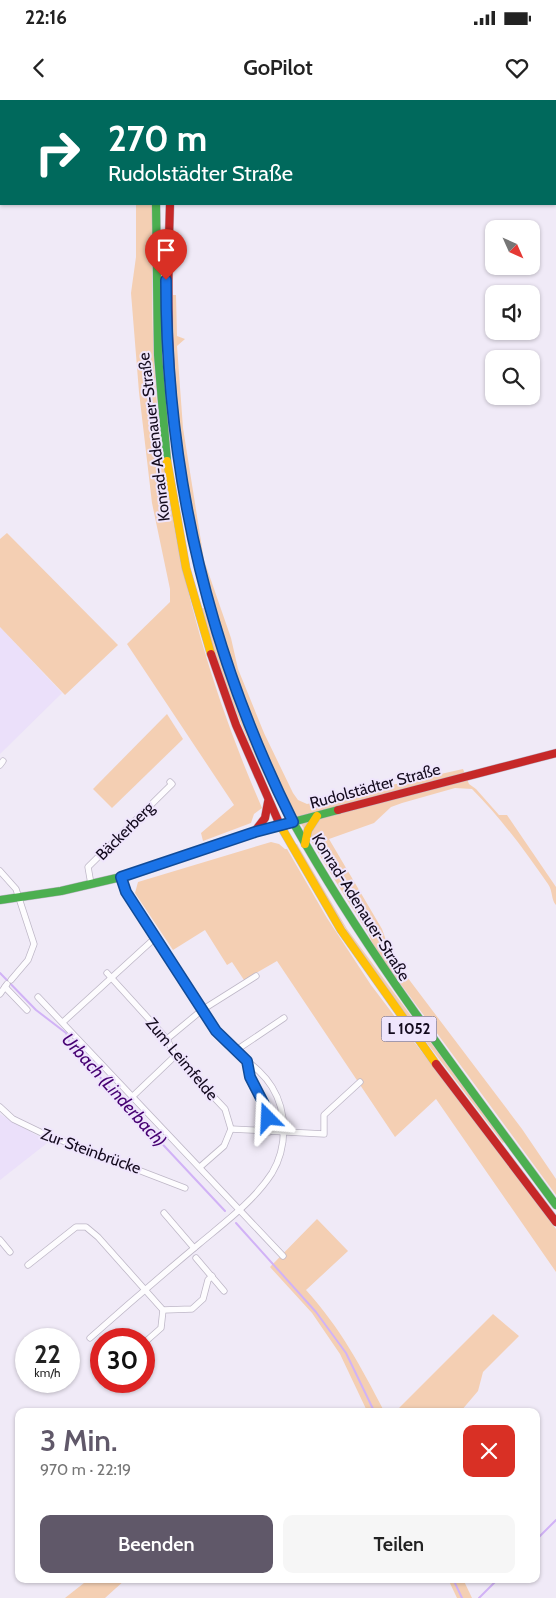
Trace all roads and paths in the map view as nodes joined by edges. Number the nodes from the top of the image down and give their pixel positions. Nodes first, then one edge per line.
1 (156, 205) edge
2 (170, 205) edge
3 (556, 753) edge
4 (170, 782) dead end
5 (268, 802) junction
6 (317, 816) junction
7 (293, 822) junction
8 (280, 825) junction
9 (255, 832) junction
10 (305, 844) junction
11 (0, 871) edge
12 (121, 877) junction
13 (91, 884) junction
14 (19, 899) junction
15 (0, 900) edge
16 (155, 938) junction
17 (109, 976) junction
18 (256, 976) dead end
19 (8, 983) junction
20 (0, 994) edge
21 (38, 997) dead end
22 (27, 1010) dead end
23 (202, 1010) junction
24 (284, 1018) dead end
25 (63, 1022) junction
26 (167, 1039) junction
27 (235, 1051) junction
28 (175, 1056) junction
29 (247, 1061) junction
30 (360, 1082) dead end
31 (133, 1096) junction
32 (0, 1107) edge
33 (231, 1129) junction
34 (269, 1132) junction
35 (284, 1133) junction
36 (200, 1167) junction
37 (185, 1188) dead end
38 (556, 1204) edge
39 (240, 1209) junction
40 (164, 1213) dead end
41 (556, 1222) edge
42 (0, 1240) edge
43 (194, 1248) junction
44 (10, 1252) dead end
45 (283, 1256) dead end
46 (196, 1258) dead end
47 (28, 1265) dead end
48 (212, 1276) junction
49 (145, 1290) junction
50 (224, 1290) dead end
51 (162, 1310) junction
52 (101, 1328) edge
53 (155, 1333) edge

1 - 5 main road, Konrad-Adenauer-Straße / L 1052
2 - 7 main road, Konrad-Adenauer-Straße / L 1052
3 - 6 main road, Rudolstädter Straße
4 - 13 street, Bäckerberg
5 - 8 main road, Konrad-Adenauer-Straße / L 1052
5 - 9 main road
6 - 7 main road, Rudolstädter Straße
6 - 10 main road
7 - 8 main road, Rudolstädter Straße
7 - 10 main road, Konrad-Adenauer-Straße / L 1052
8 - 9 main road, Rudolstädter Straße
8 - 41 main road, Konrad-Adenauer-Straße / L 1052
9 - 12 main road, Rudolstädter Straße
10 - 38 main road, Konrad-Adenauer-Straße / L 1052
11 - 14 street
12 - 13 main road, Rudolstädter Straße
12 - 16 street
13 - 14 main road, Rudolstädter Straße
14 - 15 main road, Rudolstädter Straße
14 - 19 street
16 - 17 street
16 - 23 street
17 - 25 street
17 - 26 street, Zum Leimfelde
18 - 23 street
19 - 20 street
19 - 22 street
21 - 25 street
23 - 26 street
23 - 27 street
24 - 27 street
25 - 31 street
26 - 28 street, Zum Leimfelde
27 - 29 street
28 - 31 street
28 - 33 street, Zum Leimfelde
29 - 34 street
29 - 35 street
30 - 35 street
31 - 36 street
32 - 37 street, Zur Steinbrücke
33 - 34 street
33 - 36 street
34 - 35 street
35 - 39 street
36 - 39 street
39 - 43 street
39 - 45 street
40 - 43 street
42 - 44 street
43 - 49 street
46 - 48 street
47 - 49 street
48 - 50 street
48 - 51 street
49 - 51 street
49 - 52 street
51 - 53 street

